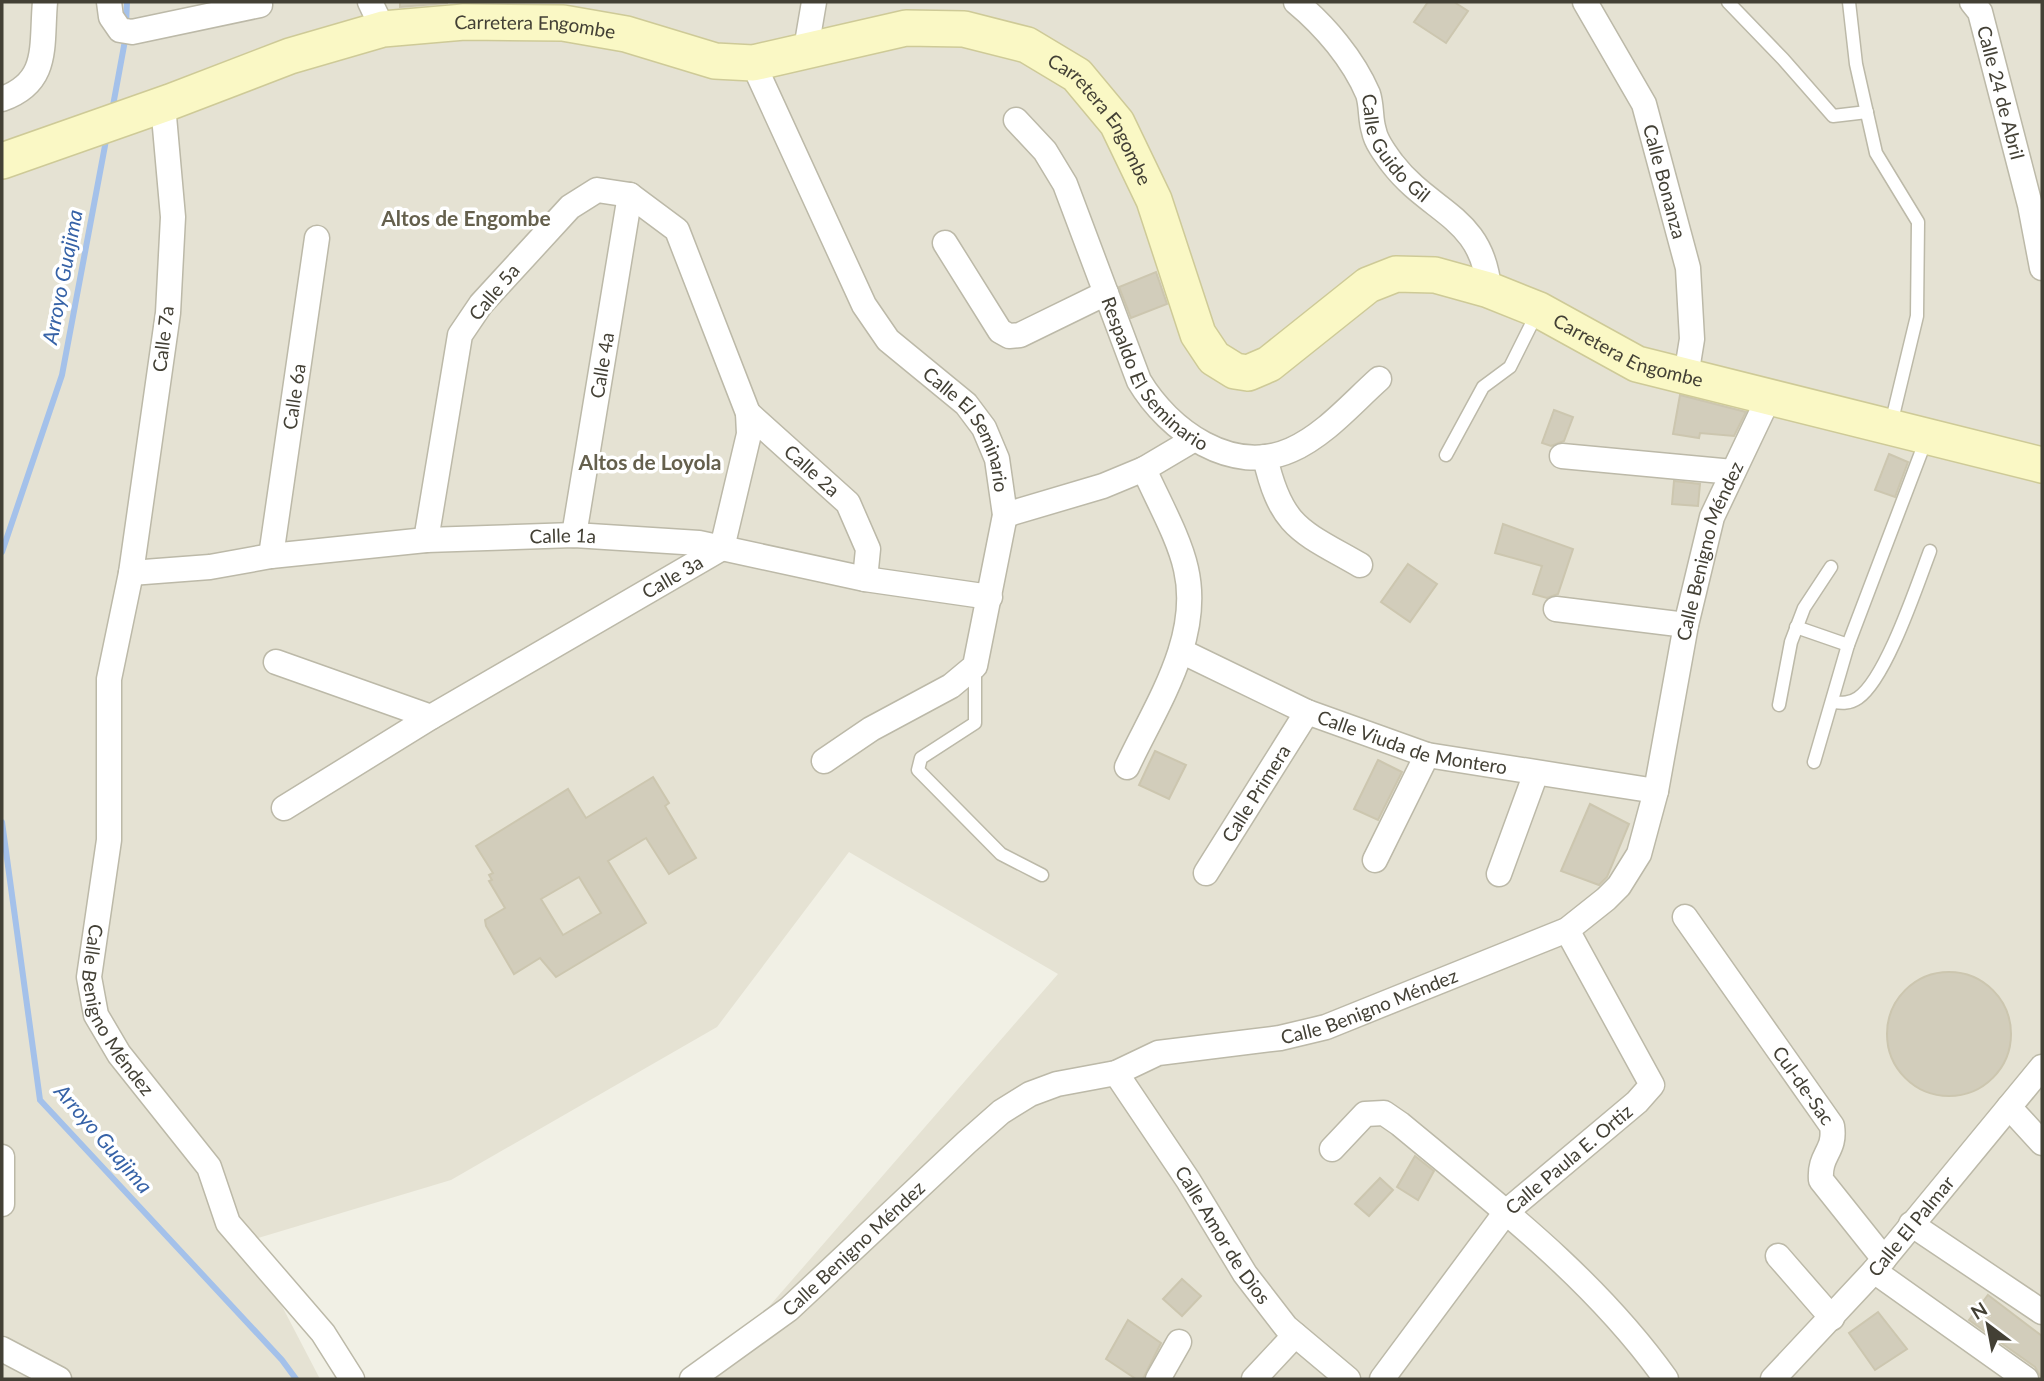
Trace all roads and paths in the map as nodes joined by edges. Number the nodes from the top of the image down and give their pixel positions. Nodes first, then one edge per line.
1 (44, 2) edge
2 (109, 2) edge
3 (814, 2) edge
4 (1296, 2) edge
5 (1585, 2) edge
6 (1728, 2) edge
7 (1849, 2) edge
8 (1972, 2) edge
9 (260, 5) dead end
10 (377, 15) edge
11 (806, 49) junction
12 (753, 64) junction
13 (2, 99) edge
14 (147, 110) junction
15 (1867, 112) junction
16 (1016, 120) dead end
17 (2, 161) edge
18 (630, 195) junction
19 (317, 237) dead end
20 (945, 243) dead end
21 (2042, 268) edge
22 (1489, 290) junction
23 (1107, 293) junction
24 (1539, 310) junction
25 (1686, 376) junction
26 (1379, 379) dead end
27 (1769, 397) junction
28 (748, 413) junction
29 (1890, 427) junction
30 (1928, 437) junction
31 (1193, 440) junction
32 (1446, 455) dead end
33 (1562, 456) dead end
34 (1265, 457) junction
35 (2042, 465) edge
36 (1144, 469) junction
37 (1733, 472) junction
38 (1005, 515) junction
39 (574, 535) junction
40 (426, 540) junction
41 (722, 548) junction
42 (1930, 551) dead end
43 (271, 556) junction
44 (1360, 565) dead end
45 (1831, 566) dead end
46 (131, 573) junction
47 (865, 579) junction
48 (990, 597) junction
49 (1556, 609) dead end
50 (1686, 625) junction
51 (1796, 627) junction
52 (1848, 645) junction
53 (1181, 651) junction
54 (276, 662) dead end
55 (975, 666) junction
56 (1832, 702) junction
57 (1779, 705) dead end
58 (1307, 712) junction
59 (431, 717) junction
60 (1427, 755) junction
61 (824, 761) dead end
62 (1814, 762) dead end
63 (1128, 767) dead end
64 (1536, 774) junction
65 (1656, 791) junction
66 (284, 808) dead end
67 (1375, 860) dead end
68 (1206, 873) dead end
69 (1499, 874) dead end
70 (1042, 875) dead end
71 (1685, 917) dead end
72 (1567, 930) junction
73 (2042, 1067) edge
74 (1116, 1073) junction
75 (2009, 1107) junction
76 (2042, 1143) edge
77 (1332, 1149) dead end
78 (2, 1157) edge
79 (2, 1194) edge
80 (1506, 1212) junction
81 (1911, 1224) junction
82 (1778, 1256) dead end
83 (1879, 1265) junction
84 (2042, 1312) edge
85 (1832, 1318) junction
86 (1295, 1335) junction
87 (1179, 1342) dead end
88 (2, 1349) edge
89 (1786, 1375) edge
90 (59, 1379) edge
91 (352, 1379) edge
92 (692, 1379) edge
93 (1158, 1379) edge
94 (1254, 1379) edge
95 (1348, 1379) edge
96 (1382, 1379) edge
97 (1666, 1379) edge
98 (2026, 1379) edge

1 - 13 street
2 - 9 street
3 - 11 street
4 - 22 street, Calle Guido Gil
5 - 25 street, Calle Bonanza
6 - 15 lane
7 - 15 lane
8 - 21 street, Calle 24 de Abril
10 - 12 street, Carretera Engombe
10 - 14 street, Carretera Engombe
11 - 12 street, Carretera Engombe
11 - 22 street, Carretera Engombe
12 - 38 street, Calle El Seminario
14 - 17 street, Carretera Engombe
14 - 46 street, Calle 7a
15 - 29 lane
16 - 23 street, Respaldo El Seminario
18 - 28 street, Calle 3a
18 - 39 street, Calle 4a
18 - 40 street, Calle 5a
19 - 43 street, Calle 6a
20 - 23 street
22 - 24 street, Carretera Engombe
23 - 31 street, Respaldo El Seminario
24 - 25 street, Carretera Engombe
24 - 32 lane
25 - 27 street, Carretera Engombe
26 - 34 street, Respaldo El Seminario
27 - 29 street, Carretera Engombe
27 - 37 street, Calle Benigno Méndez
28 - 41 street, Calle 3a
28 - 47 street, Calle 2a
29 - 30 street, Carretera Engombe
30 - 35 street, Carretera Engombe
30 - 52 lane
31 - 34 street, Respaldo El Seminario
31 - 36 street
33 - 37 street
34 - 44 street
36 - 38 street
36 - 53 street
37 - 50 street, Calle Benigno Méndez
38 - 48 street, Calle El Seminario
39 - 40 street, Calle 1a
39 - 41 street, Calle 1a
40 - 43 street, Calle 1a
41 - 47 street, Calle 1a
41 - 59 street, Calle 3a
42 - 56 lane
43 - 46 street, Calle 1a
45 - 51 lane
46 - 91 street, Calle Benigno Méndez
47 - 48 street, Calle 1a
48 - 55 street, Calle El Seminario
49 - 50 street
50 - 65 street, Calle Benigno Méndez
51 - 52 lane
51 - 57 lane
52 - 56 lane
53 - 58 street, Calle Viuda de Montero
53 - 63 street
54 - 59 street
55 - 61 street
55 - 70 lane
56 - 62 lane
58 - 60 street, Calle Viuda de Montero
58 - 68 street, Calle Primera
59 - 66 street, Calle 3a
60 - 64 street, Calle Viuda de Montero
60 - 67 street
64 - 65 street, Calle Viuda de Montero
64 - 69 street
65 - 72 street, Calle Benigno Méndez
71 - 83 street, Cul-de-Sac
72 - 74 street, Calle Benigno Méndez
72 - 80 street, Calle Paula E. Ortiz
73 - 75 street, Calle El Palmar
74 - 86 street, Calle Amor de Dios
74 - 92 street, Calle Benigno Méndez
75 - 76 street
75 - 81 street, Calle El Palmar
77 - 80 street
78 - 79 street
80 - 96 street, Calle Paula E. Ortiz
80 - 97 street
81 - 83 street, Calle El Palmar
81 - 84 street
82 - 85 street
83 - 85 street, Calle El Palmar
83 - 98 street
85 - 89 street, Calle El Palmar
86 - 94 street
86 - 95 street, Calle Amor de Dios
87 - 93 street
88 - 90 street

